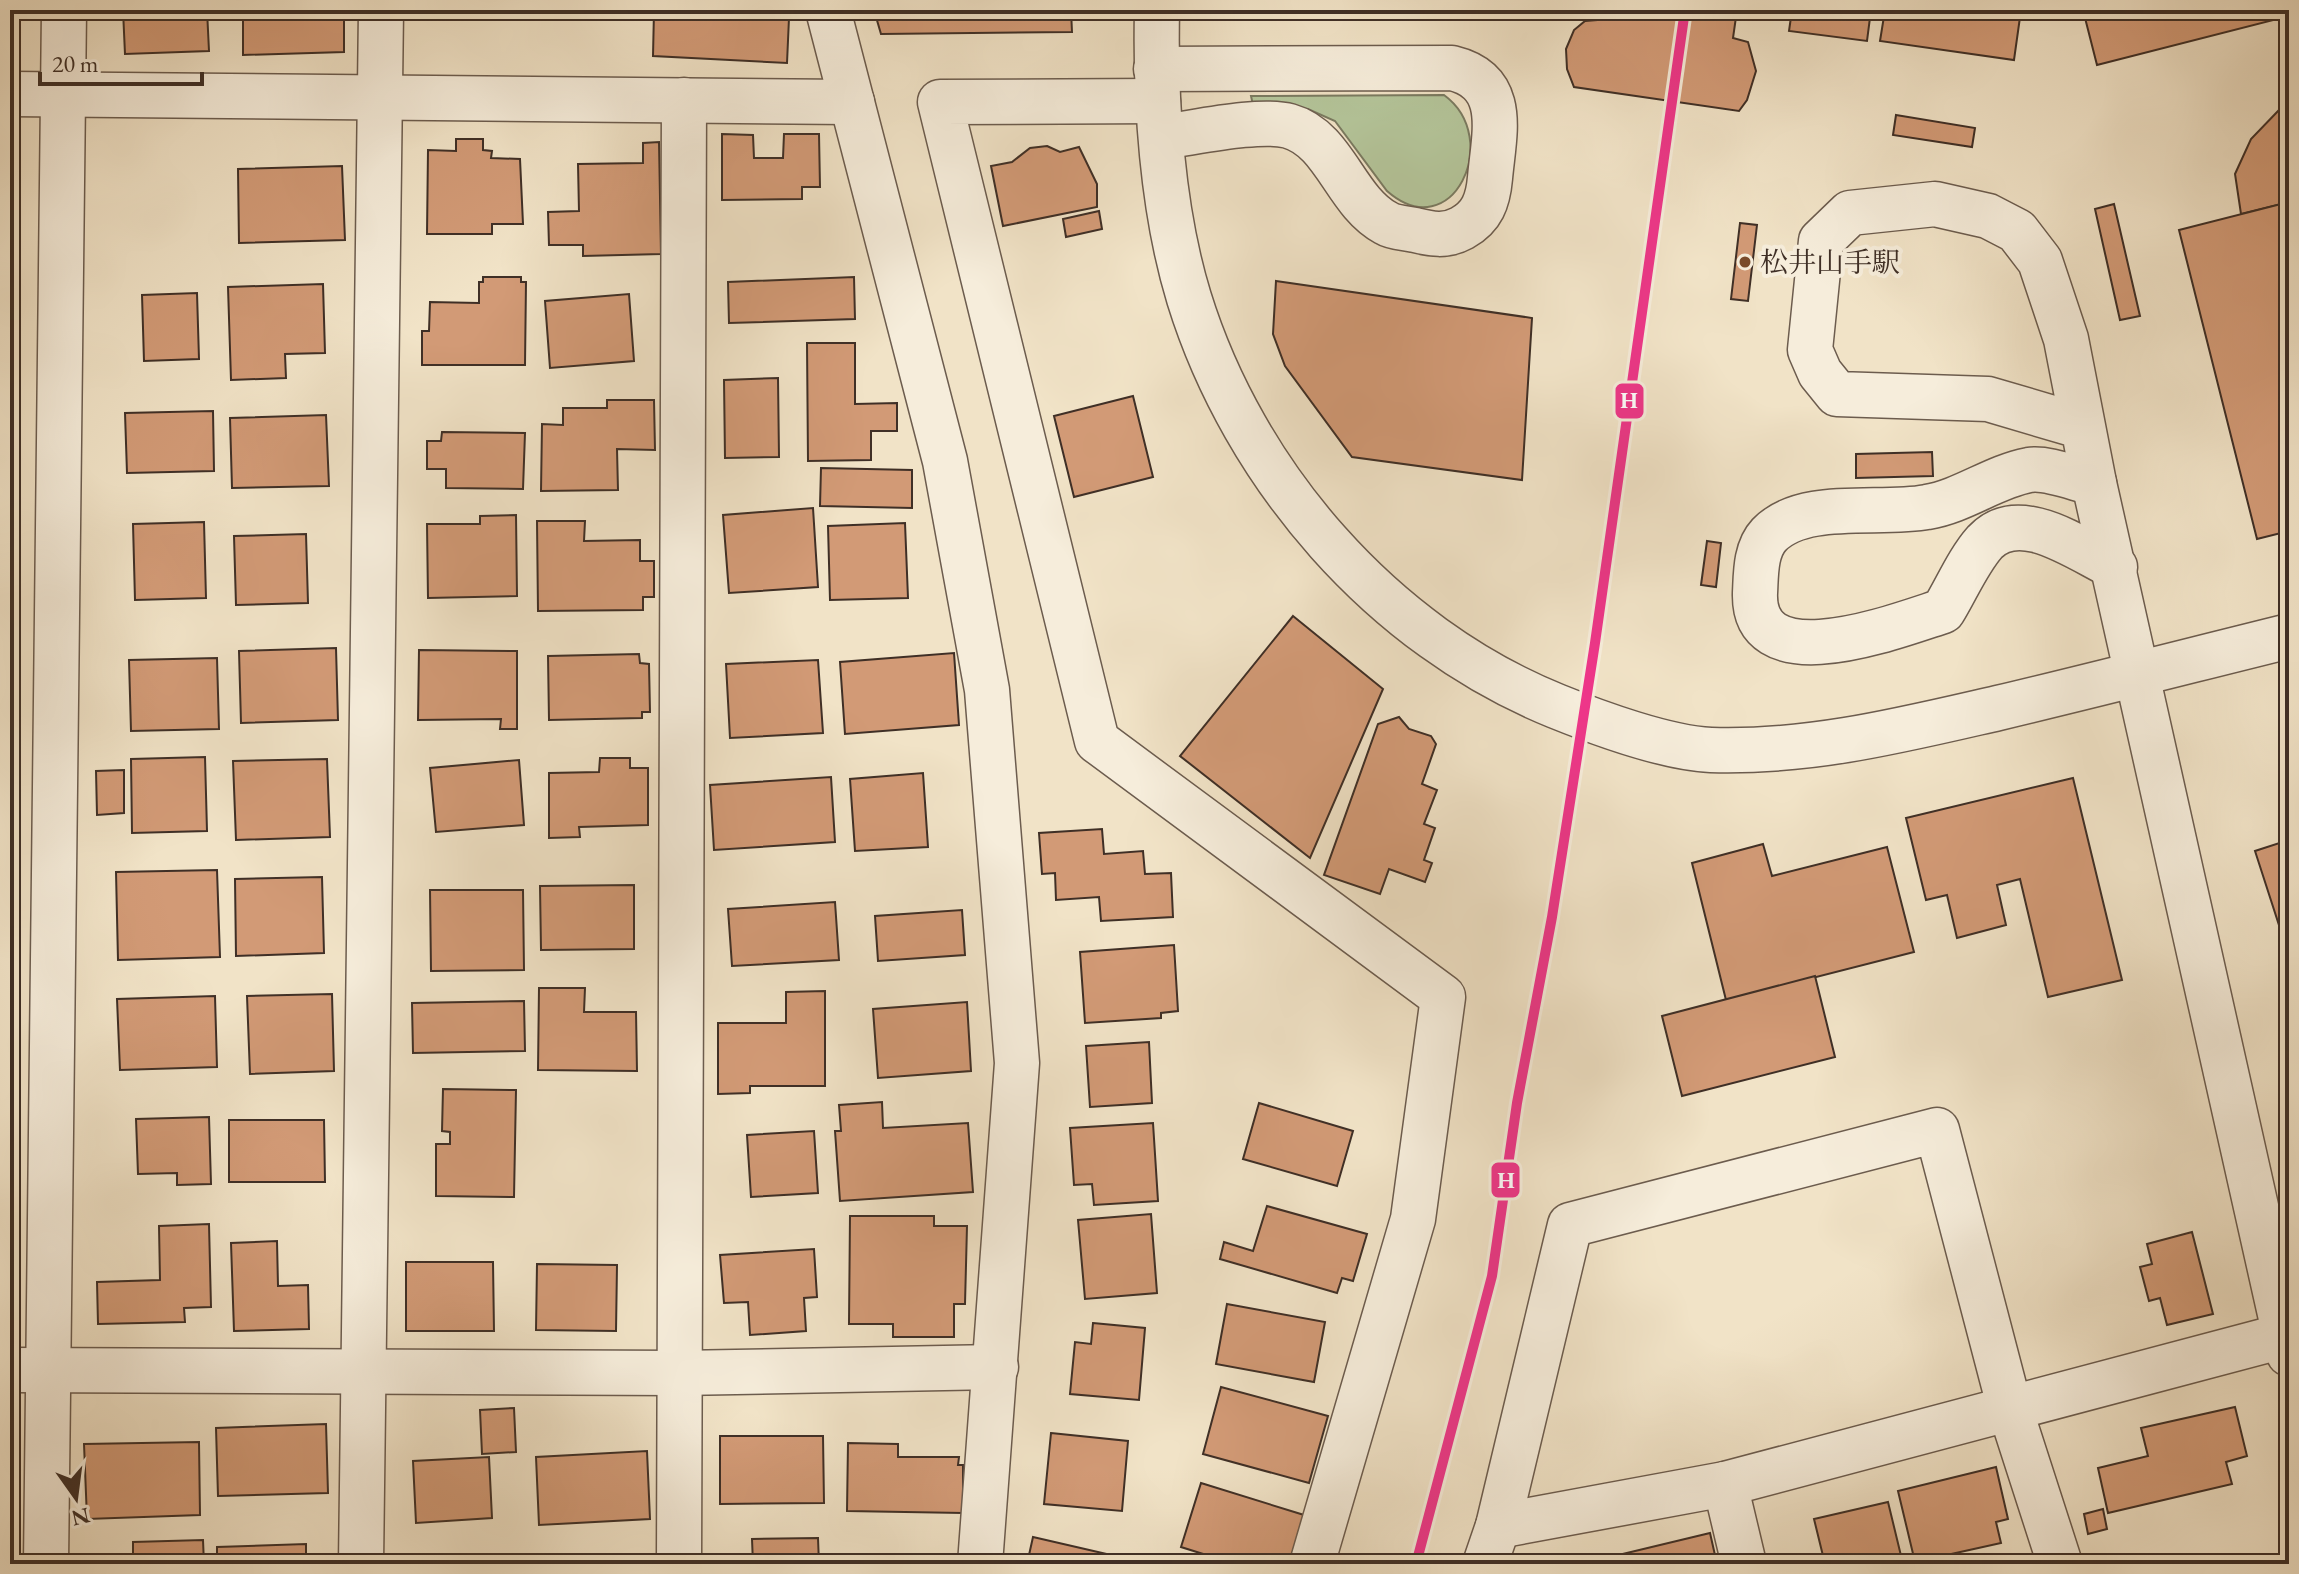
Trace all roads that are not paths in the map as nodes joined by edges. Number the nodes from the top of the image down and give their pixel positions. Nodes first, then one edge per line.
1 (64, 10) edge
2 (381, 10) edge
3 (828, 10) edge
4 (1157, 10) edge
5 (10, 94) edge
6 (63, 94) junction
7 (380, 97) junction
8 (684, 100) junction
9 (852, 102) junction
10 (1159, 103) junction
11 (2083, 427) junction
12 (2094, 483) junction
13 (2115, 567) junction
14 (2289, 636) edge
15 (2139, 674) junction
16 (2286, 1345) edge
17 (996, 1367) junction
18 (29, 1371) edge
19 (361, 1371) junction
20 (679, 1373) junction
21 (2010, 1409) junction
22 (1725, 1484) junction
23 (1492, 1545) edge
24 (46, 1564) edge
25 (361, 1564) edge
26 (679, 1564) edge
27 (980, 1564) edge
28 (1312, 1564) edge
29 (1744, 1564) edge
30 (2060, 1564) edge

1 - 6 street
2 - 7 street
3 - 9 street
4 - 10 street
5 - 6 street
6 - 7 street
6 - 18 street
7 - 8 street
7 - 19 street
8 - 9 street
8 - 20 street
9 - 17 street
10 - 10 street
10 - 15 street
10 - 28 street
11 - 11 street
11 - 12 street
12 - 13 street
12 - 13 street
13 - 15 street
14 - 15 street
15 - 16 street
16 - 21 street
17 - 20 street
17 - 27 street
18 - 19 street
18 - 24 street
19 - 20 street
19 - 25 street
20 - 26 street
21 - 22 street
21 - 23 street
21 - 30 street
22 - 23 street
22 - 29 street

